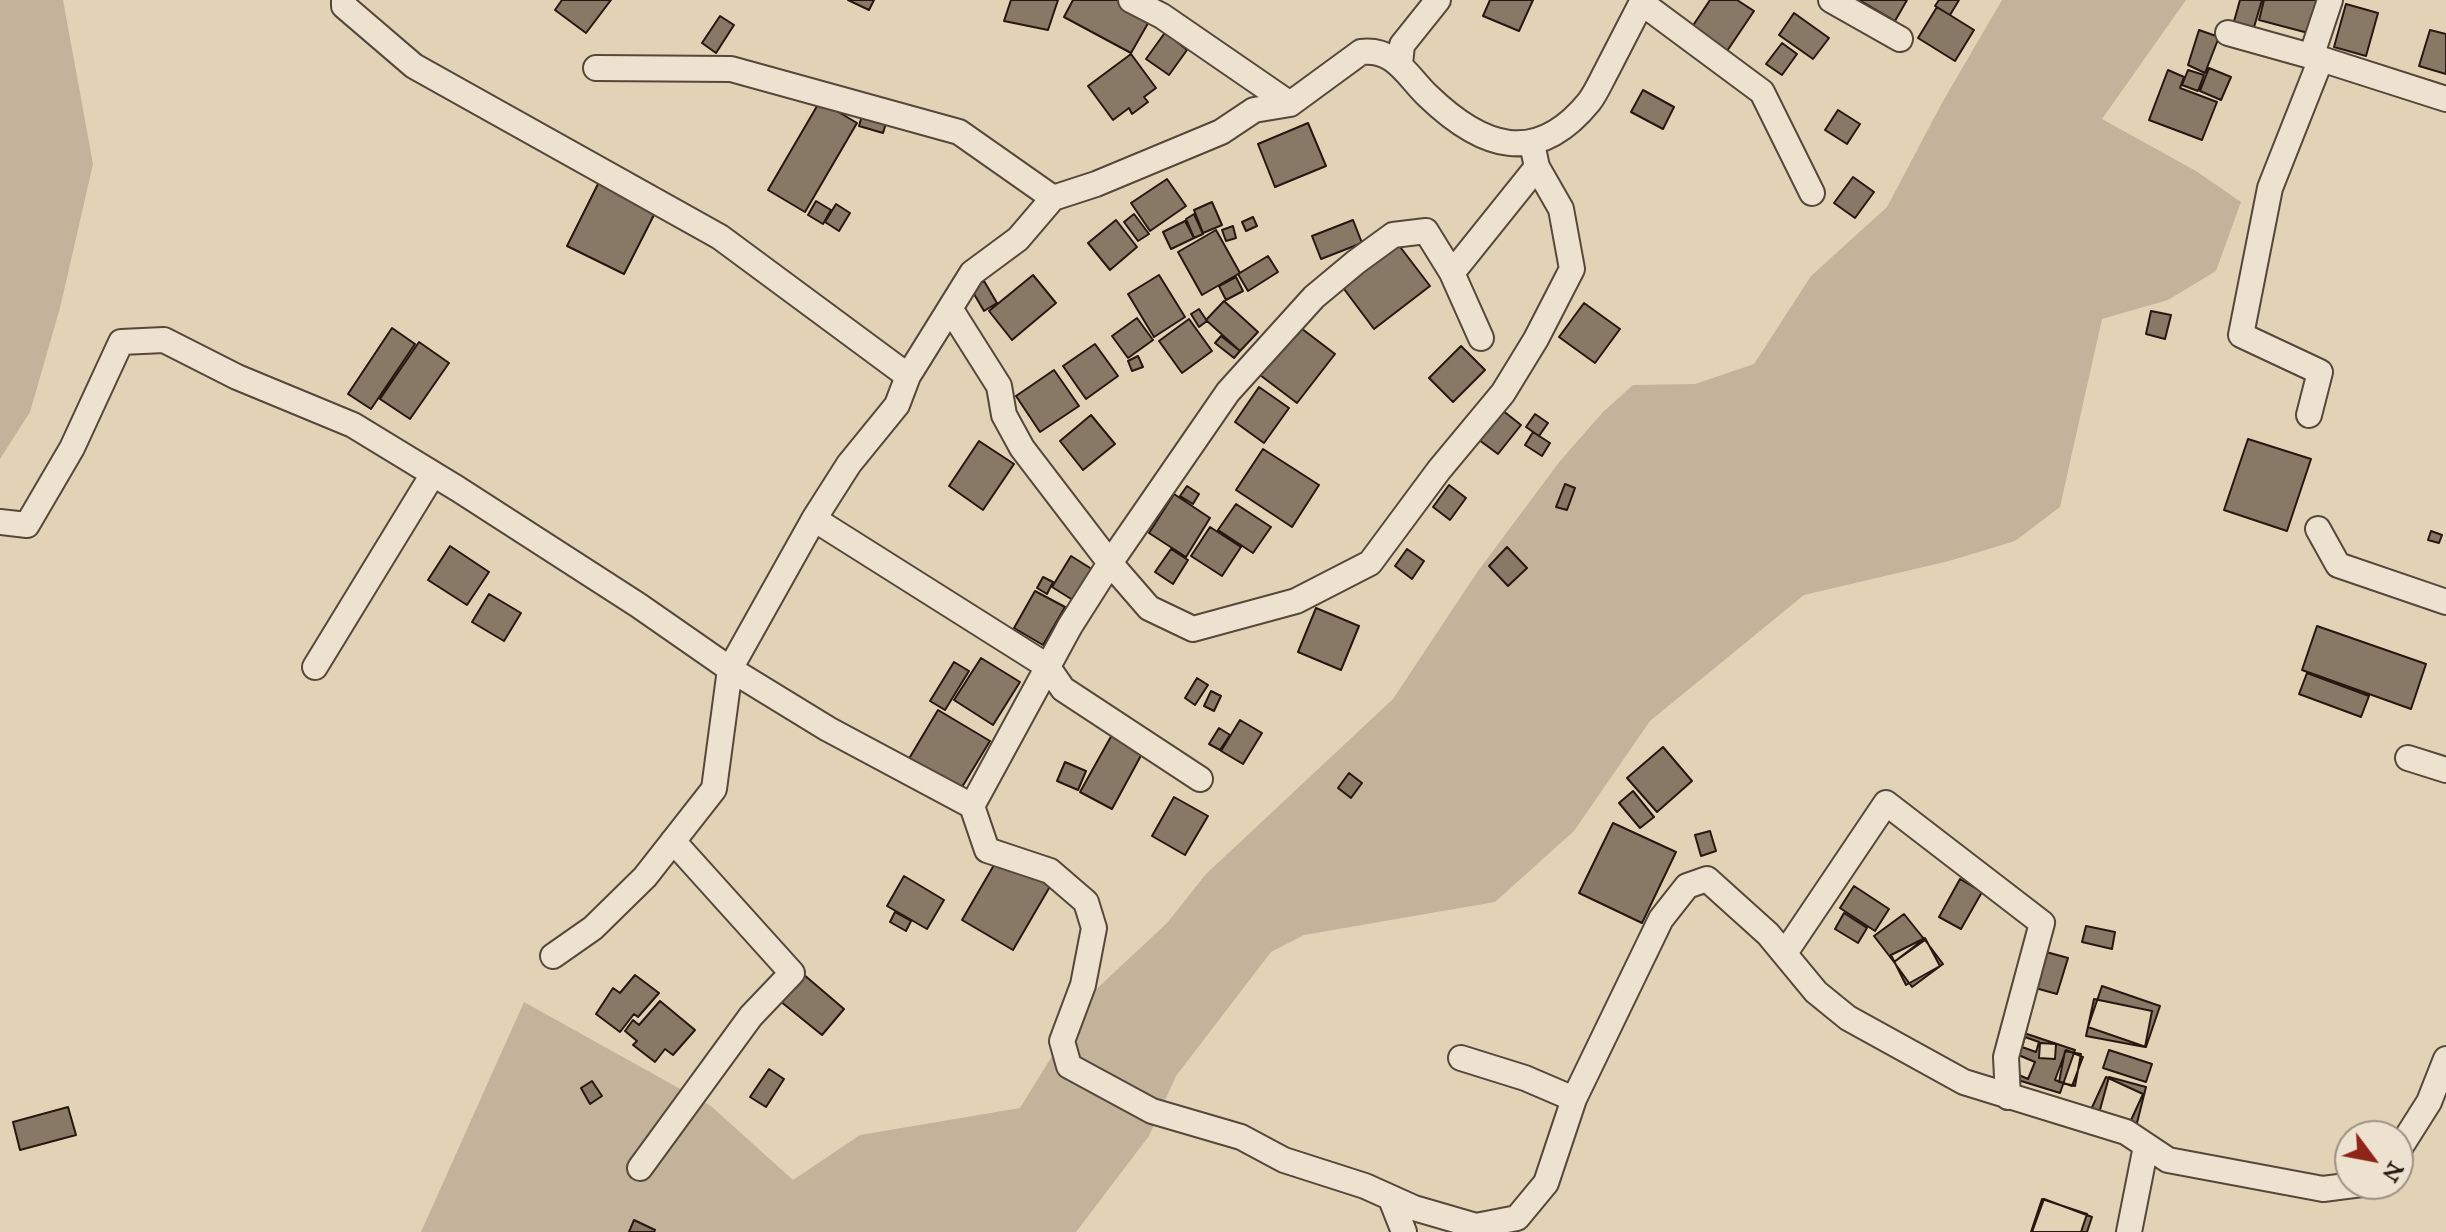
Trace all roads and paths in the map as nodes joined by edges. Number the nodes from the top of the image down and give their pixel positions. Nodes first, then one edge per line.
1 (344, 0) edge
2 (1131, 0) edge
3 (1438, 0) edge
4 (1831, 0) edge
5 (2330, 0) edge
6 (1643, 2) edge
7 (2228, 33) dead end
8 (1900, 39) dead end
9 (2316, 58) junction
10 (1400, 64) junction
11 (596, 68) dead end
12 (2446, 99) edge
13 (1290, 104) junction
14 (1532, 141) junction
15 (1537, 167) junction
16 (1812, 193) dead end
17 (1053, 198) junction
18 (1452, 273) junction
19 (951, 310) junction
20 (1481, 338) dead end
21 (908, 376) junction
22 (2309, 415) dead end
23 (433, 474) junction
24 (814, 519) junction
25 (0, 522) edge
26 (2318, 529) dead end
27 (1110, 563) junction
28 (2446, 602) edge
29 (1047, 666) junction
30 (315, 667) dead end
31 (730, 669) junction
32 (2408, 758) dead end
33 (2446, 770) edge
34 (1200, 779) dead end
35 (972, 806) junction
36 (673, 841) junction
37 (1785, 953) junction
38 (553, 956) dead end
39 (1461, 1058) dead end
40 (2446, 1059) edge
41 (2008, 1097) junction
42 (1574, 1099) junction
43 (2414, 1126) edge
44 (2146, 1146) junction
45 (640, 1168) dead end
46 (2334, 1188) edge
47 (1391, 1199) junction
48 (1437, 1216) junction
49 (1404, 1232) edge
50 (1419, 1232) edge
51 (2129, 1232) edge

1 - 21 street
2 - 13 street
3 - 10 street
4 - 8 street
5 - 9 street
6 - 14 street
6 - 16 street
7 - 9 street
9 - 12 street
9 - 22 street
10 - 13 street
10 - 14 street
11 - 17 street
13 - 17 street
14 - 15 street
15 - 18 street
15 - 27 street
17 - 19 street
18 - 20 street
18 - 27 street
19 - 21 street
19 - 27 street
21 - 24 street
23 - 25 street
23 - 30 street
23 - 31 street
24 - 29 street
24 - 31 street
26 - 28 street
27 - 29 street
29 - 34 street
29 - 35 street
31 - 35 street
31 - 36 street
32 - 33 street
35 - 47 street
36 - 38 street
36 - 45 street
37 - 41 street
37 - 41 street
37 - 42 street
39 - 42 street
40 - 43 street
41 - 44 street
42 - 48 street
44 - 46 street
44 - 51 street
47 - 48 street
47 - 49 street
48 - 50 street

